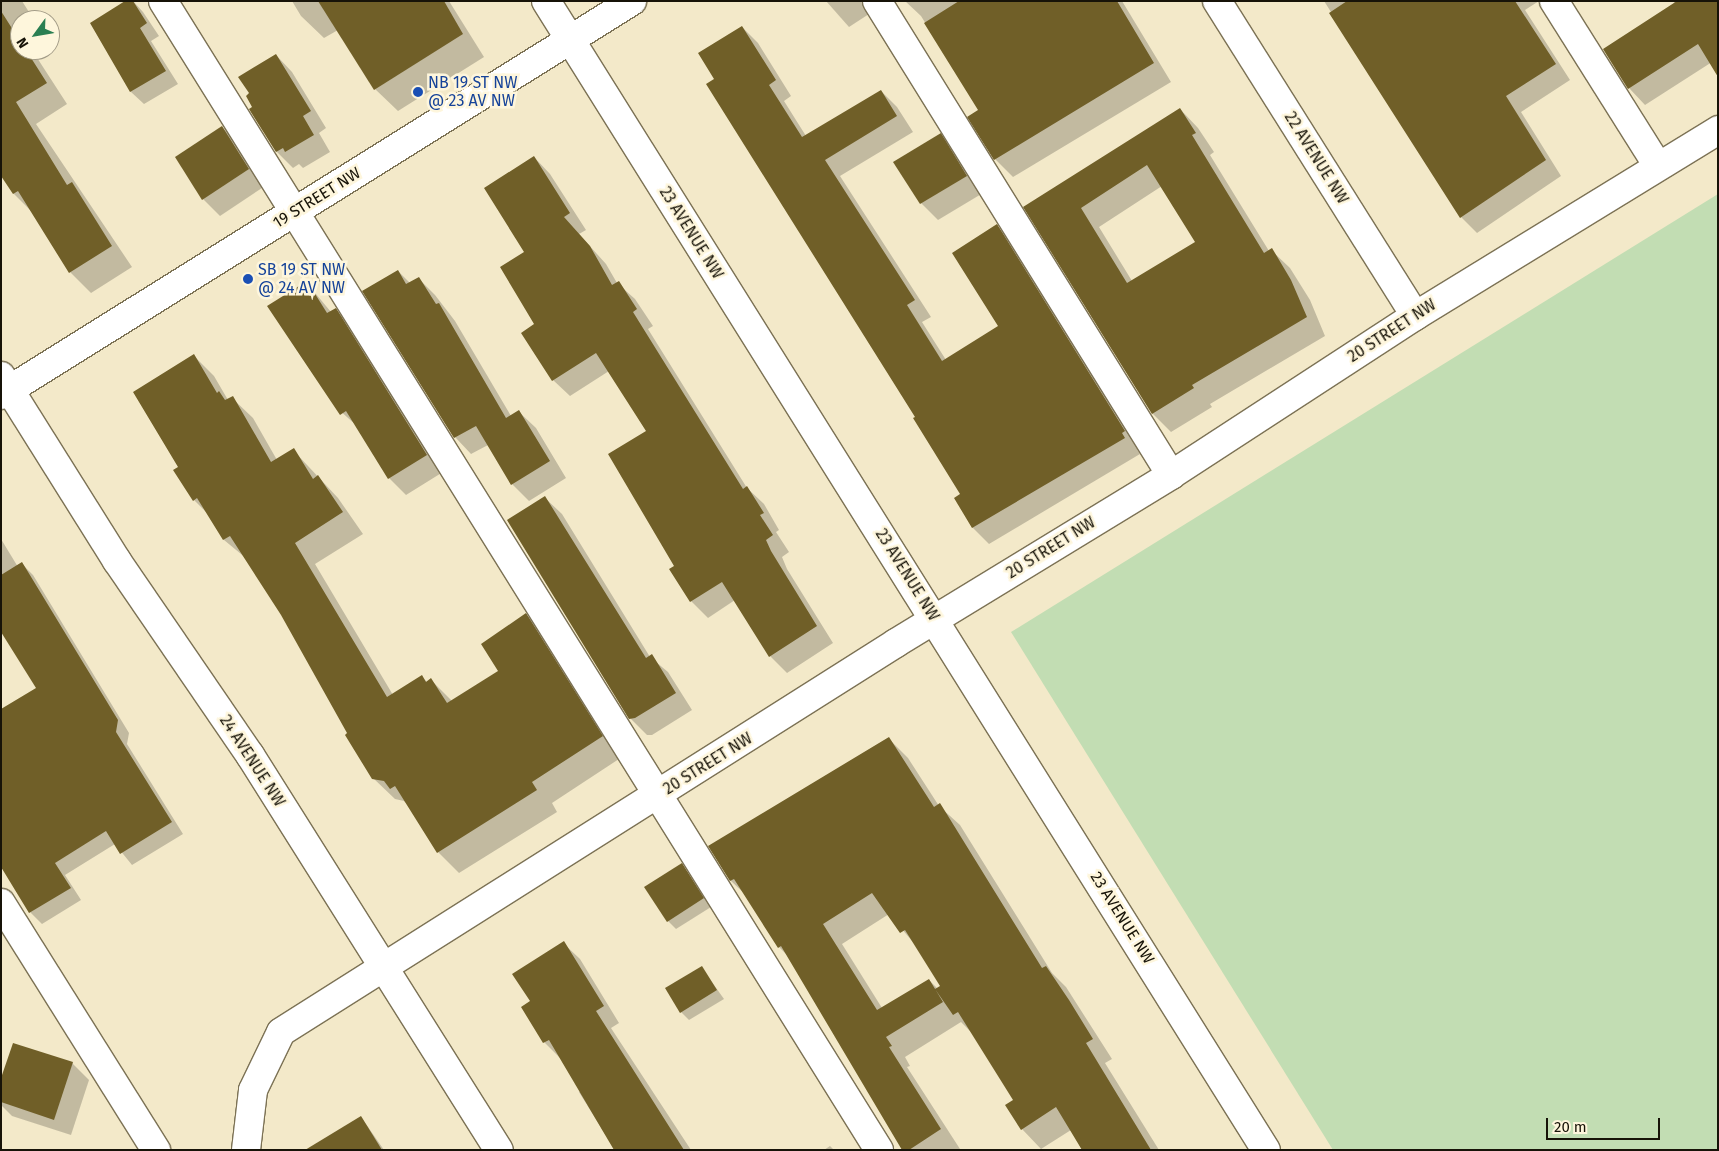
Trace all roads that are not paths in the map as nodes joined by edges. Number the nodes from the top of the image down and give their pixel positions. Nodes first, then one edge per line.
1 (163, 1) edge
2 (546, 1) edge
3 (632, 1) edge
4 (877, 1) edge
5 (1217, 1) edge
6 (1554, 1) edge
7 (570, 40) junction
8 (1718, 130) edge
9 (1658, 166) junction
10 (294, 212) junction
11 (1415, 316) junction
12 (4, 387) edge
13 (1171, 475) junction
14 (935, 620) junction
15 (658, 795) junction
16 (1, 903) edge
17 (385, 968) junction
18 (156, 1150) edge
19 (246, 1150) edge
20 (499, 1150) edge
21 (879, 1150) edge
22 (1266, 1150) edge

1 - 10 street
2 - 7 street, 23 AVENUE NW
3 - 7 street, 19 STREET NW
4 - 13 street
5 - 11 street, 22 AVENUE NW
6 - 9 street
7 - 10 street, 19 STREET NW
7 - 14 street, 23 AVENUE NW
8 - 9 street, 20 STREET NW
9 - 11 street, 20 STREET NW
10 - 12 street, 19 STREET NW
10 - 15 street
11 - 13 street, 20 STREET NW
12 - 17 street, 24 AVENUE NW
13 - 14 street, 20 STREET NW
14 - 15 street, 20 STREET NW
14 - 22 street, 23 AVENUE NW
15 - 17 street, 20 STREET NW
15 - 21 street
16 - 18 street
17 - 19 street, 20 STREET NW
17 - 20 street, 24 AVENUE NW

